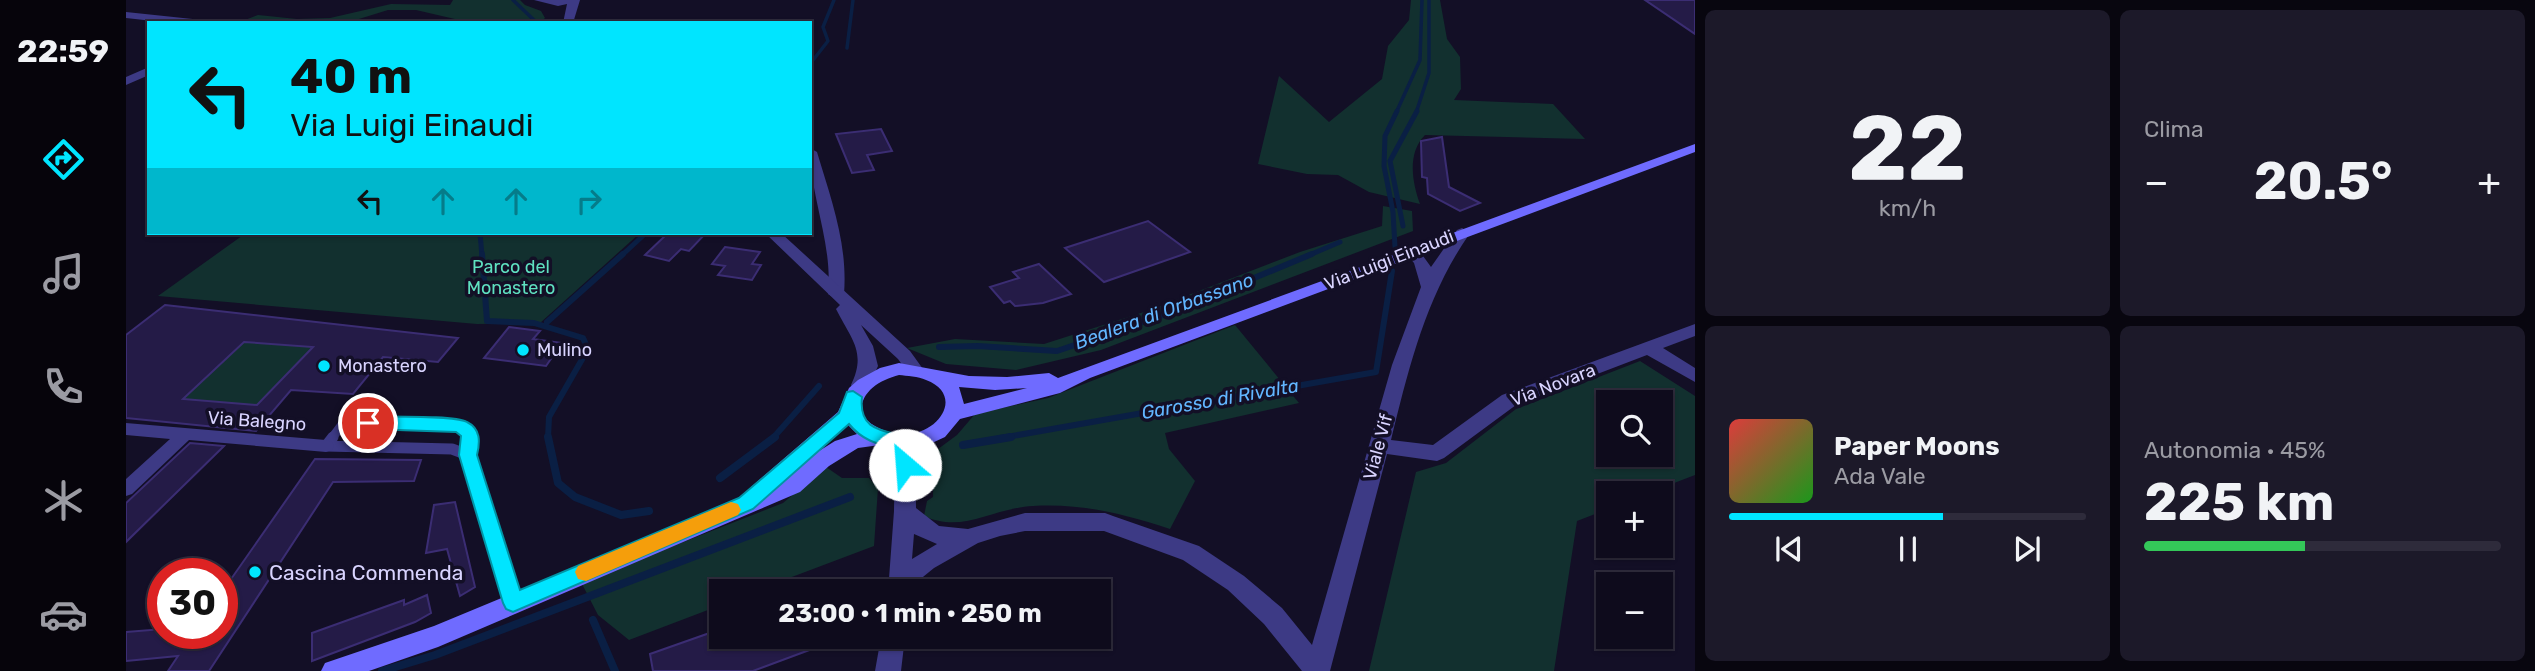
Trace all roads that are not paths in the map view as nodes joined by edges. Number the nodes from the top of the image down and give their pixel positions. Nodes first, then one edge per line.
1 (539, 0) edge
2 (575, 0) edge
3 (550, 3) junction
4 (126, 15) edge
5 (183, 21) edge
6 (559, 21) edge
7 (568, 21) edge
8 (147, 71) edge
9 (126, 82) edge
10 (1695, 148) edge
11 (812, 160) edge
12 (1462, 233) junction
13 (774, 235) edge
14 (1413, 251) junction
15 (1428, 285) junction
16 (836, 294) junction
17 (1695, 330) edge
18 (1649, 348) junction
19 (914, 369) junction
20 (1083, 374) junction
21 (1695, 376) edge
22 (940, 378) junction
23 (857, 391) junction
24 (956, 413) junction
25 (126, 429) edge
26 (184, 435) junction
27 (878, 438) junction
28 (905, 443) junction
29 (326, 446) junction
30 (1379, 446) junction
31 (468, 455) junction
32 (126, 489) edge
33 (746, 504) junction
34 (905, 511) junction
35 (970, 537) junction
36 (900, 579) edge
37 (907, 579) edge
38 (513, 603) junction
39 (891, 649) edge
40 (334, 671) edge
41 (888, 671) edge
42 (1317, 671) edge

1 - 3 street
2 - 3 street
2 - 7 street
3 - 6 street
4 - 5 street
8 - 9 street
10 - 12 main road, Via Luigi Einaudi
11 - 16 street
12 - 14 main road, Via Luigi Einaudi
12 - 15 street, Viale Vif
13 - 16 street
14 - 15 street
14 - 20 main road, Via Luigi Einaudi
15 - 30 street, Viale Vif
16 - 19 street
16 - 23 street
17 - 18 street, Via Novara
18 - 21 street
18 - 30 street, Via Novara
19 - 22 main road
19 - 23 main road
20 - 22 main road, Via Luigi Einaudi
20 - 24 main road, Via Luigi Einaudi
22 - 24 main road
23 - 27 main road
23 - 33 main road
24 - 28 main road
25 - 26 street, Via Balegno
26 - 29 street, Via Balegno
26 - 32 street, Via Balegno
27 - 28 main road
27 - 33 main road
28 - 34 street
29 - 31 lane, Via Balegno
29 - 31 lane, Via Balegno
30 - 42 street, Viale Vif
31 - 38 lane, Via Balegno
33 - 38 main road
34 - 35 street
34 - 36 street
35 - 37 street
35 - 42 street
38 - 40 main road
39 - 41 street

